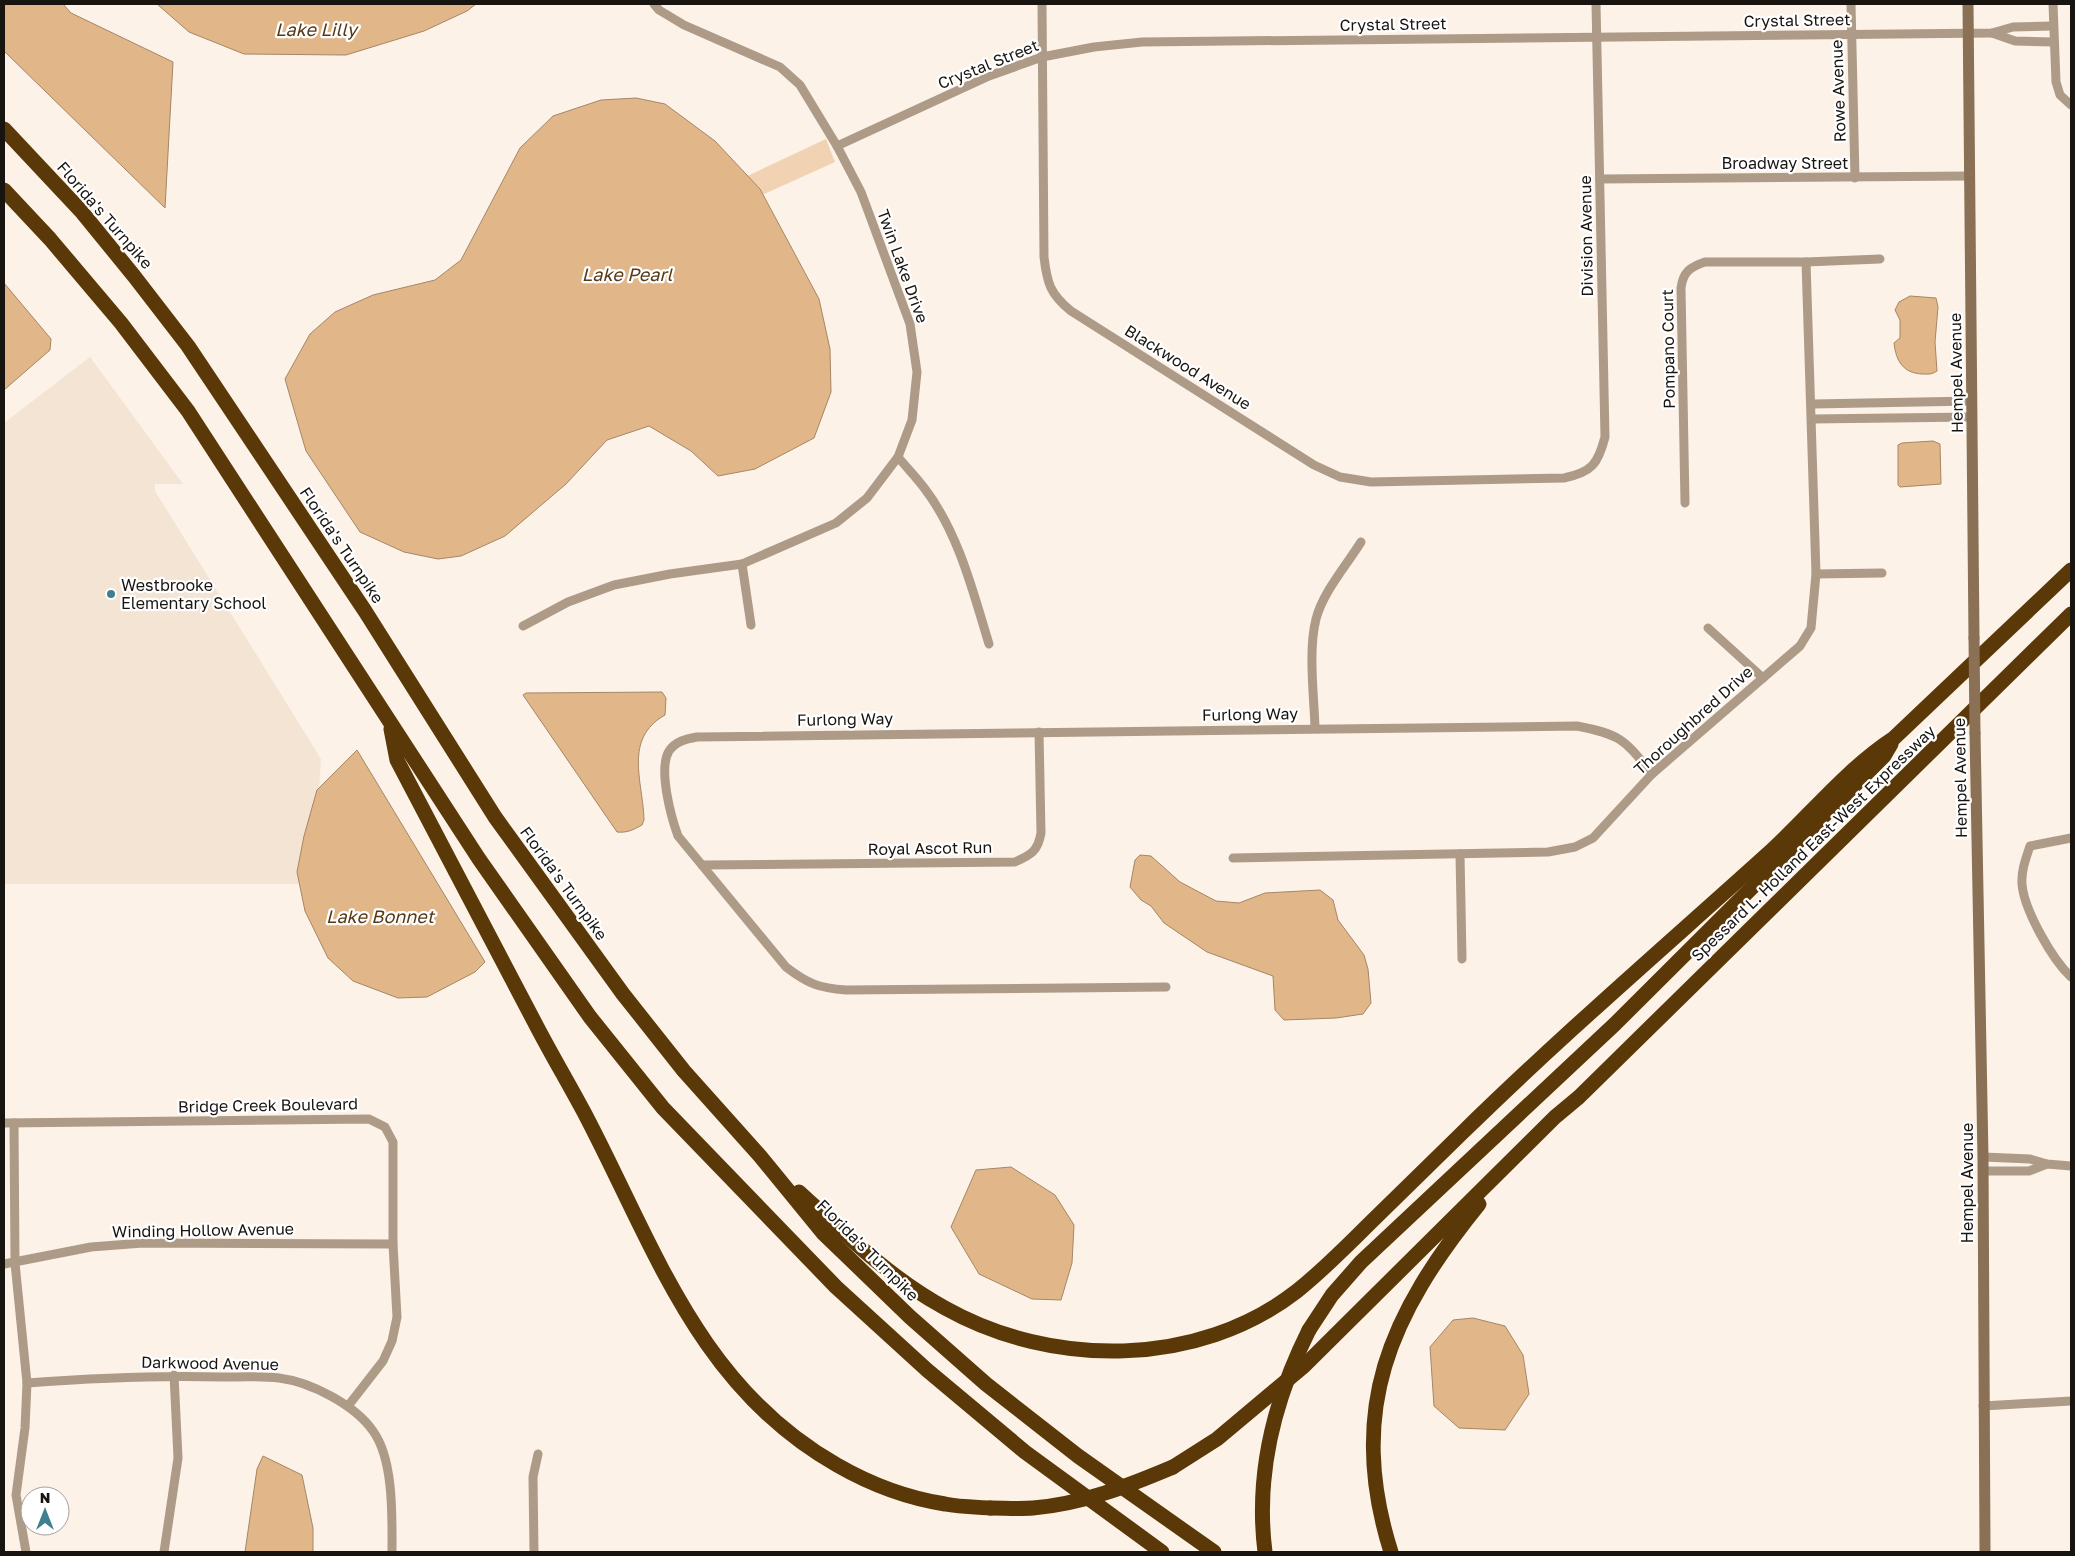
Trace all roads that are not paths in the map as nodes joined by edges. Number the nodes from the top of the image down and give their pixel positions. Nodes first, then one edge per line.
1 (654, 4) edge
2 (1042, 4) edge
3 (1596, 4) edge
4 (1851, 4) edge
5 (1968, 4) edge
6 (2053, 4) edge
7 (2054, 26) junction
8 (1968, 33) junction
9 (1992, 33) junction
10 (1851, 34) junction
11 (1597, 37) junction
12 (2054, 42) junction
13 (1042, 57) junction
14 (2071, 105) edge
15 (4, 129) edge
16 (837, 146) junction
17 (1970, 176) junction
18 (1855, 178) junction
19 (1600, 179) junction
20 (4, 190) edge
21 (1880, 259) dead end
22 (1806, 262) junction
23 (1972, 401) junction
24 (1812, 404) junction
25 (1972, 417) junction
26 (1812, 419) junction
27 (898, 458) junction
28 (1594, 466) joint
29 (1685, 503) dead end
30 (1361, 542) dead end
31 (742, 564) junction
32 (2071, 570) edge
33 (1882, 573) dead end
34 (1816, 574) junction
35 (2071, 614) edge
36 (751, 625) dead end
37 (523, 626) dead end
38 (1708, 628) dead end
39 (989, 644) dead end
40 (1763, 678) junction
41 (390, 726) junction
42 (1315, 728) junction
43 (1039, 732) junction
44 (1894, 738) junction
45 (1652, 774) junction
46 (2071, 838) edge
47 (1460, 854) junction
48 (1233, 858) dead end
49 (702, 865) junction
50 (1462, 959) dead end
51 (2071, 977) edge
52 (1166, 987) dead end
53 (1579, 1098) junction
54 (4, 1123) edge
55 (14, 1123) junction
56 (760, 1156) junction
57 (1983, 1158) junction
58 (2047, 1164) junction
59 (2071, 1166) edge
60 (1984, 1171) junction
61 (393, 1244) junction
62 (15, 1263) junction
63 (4, 1264) edge
64 (174, 1375) junction
65 (26, 1383) junction
66 (2071, 1401) edge
67 (348, 1406) junction
68 (1983, 1406) junction
69 (538, 1454) dead end
70 (26, 1552) edge
71 (164, 1552) edge
72 (392, 1552) edge
73 (534, 1552) edge
74 (1162, 1552) edge
75 (1214, 1552) edge
76 (1265, 1552) edge
77 (1391, 1552) edge
78 (1985, 1552) edge

1 - 16 street, Twin Lake Drive
2 - 13 street, Blackwood Avenue
3 - 11 street, Division Avenue
4 - 10 street, Rowe Avenue
5 - 8 street, Hempel Avenue
6 - 7 street
7 - 9 street
7 - 12 street
8 - 9 street, Crystal Street
8 - 10 street, Crystal Street
8 - 17 street, Hempel Avenue
9 - 12 street
10 - 11 street, Crystal Street
10 - 18 street, Rowe Avenue
11 - 13 street, Crystal Street
11 - 19 street, Division Avenue
12 - 14 street
13 - 16 street, Crystal Street
13 - 28 street, Blackwood Avenue
15 - 56 highway, Florida's Turnpike
16 - 27 street, Twin Lake Drive
17 - 18 street, Broadway Street
17 - 23 street, Hempel Avenue
18 - 19 street, Broadway Street
19 - 28 street, Division Avenue
20 - 41 highway
21 - 22 street, Pompano Court
22 - 24 street, Thoroughbred Drive
22 - 29 street, Pompano Court
23 - 24 street
23 - 25 street, Hempel Avenue
24 - 26 street, Thoroughbred Drive
25 - 26 street
25 - 57 street, Hempel Avenue, bridge
26 - 34 street, Thoroughbred Drive
27 - 31 street, Twin Lake Drive
27 - 39 street
30 - 42 street
31 - 36 street
31 - 37 street, Twin Lake Drive
32 - 44 highway, Spessard L. Holland East-West Expressway
33 - 34 street
34 - 40 street, Thoroughbred Drive
35 - 53 highway, Spessard L. Holland East-West Expressway
38 - 40 street
40 - 45 street, Thoroughbred Drive
41 - 53 highway, bridge
41 - 74 highway
42 - 43 street, Furlong Way
42 - 45 street, Furlong Way
43 - 49 street, Royal Ascot Run
43 - 49 street, Furlong Way
44 - 56 highway
44 - 76 highway, bridge
45 - 47 street, Thoroughbred Drive
46 - 51 street
47 - 48 street, Thoroughbred Drive
47 - 50 street
49 - 52 street, Furlong Way
53 - 77 highway
54 - 55 street, Bridge Creek Boulevard
55 - 61 street, Bridge Creek Boulevard
55 - 62 street
56 - 75 highway, Florida's Turnpike
57 - 58 street
57 - 60 street, Hempel Avenue
58 - 59 street
58 - 60 street
60 - 68 street, Hempel Avenue
61 - 62 street, Winding Hollow Avenue
61 - 67 street, Bridge Creek Boulevard
62 - 63 street, Winding Hollow Avenue
62 - 65 street
64 - 65 street, Darkwood Avenue
64 - 67 street, Darkwood Avenue
64 - 71 street
65 - 70 street
66 - 68 street
67 - 72 street, Darkwood Avenue
68 - 78 street, Hempel Avenue
69 - 73 street

